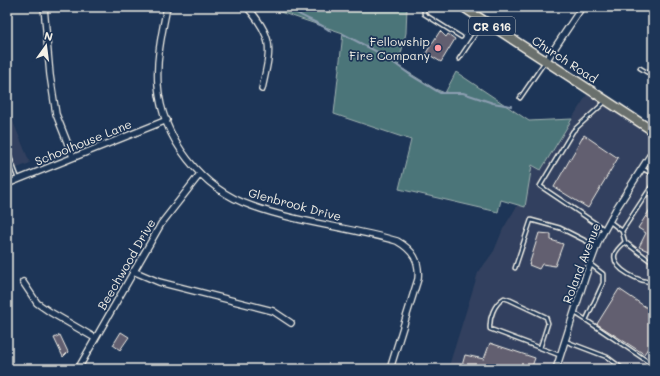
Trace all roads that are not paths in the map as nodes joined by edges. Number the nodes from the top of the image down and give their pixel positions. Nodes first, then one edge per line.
1 (44, 7) edge
2 (167, 7) edge
3 (247, 7) edge
4 (424, 7) edge
5 (463, 7) edge
6 (582, 7) edge
7 (484, 21) junction
8 (461, 37) dead end
9 (459, 59) dead end
10 (546, 61) junction
11 (640, 68) dead end
12 (653, 76) edge
13 (262, 89) dead end
14 (520, 98) dead end
15 (606, 101) junction
16 (167, 120) junction
17 (651, 128) edge
18 (7, 150) edge
19 (653, 151) edge
20 (73, 157) junction
21 (642, 168) junction
22 (200, 174) junction
23 (653, 174) edge
24 (18, 180) junction
25 (7, 184) edge
26 (653, 184) edge
27 (609, 221) junction
28 (604, 229) junction
29 (622, 231) junction
30 (625, 242) junction
31 (597, 246) junction
32 (653, 263) edge
33 (590, 264) junction
34 (515, 268) dead end
35 (133, 271) junction
36 (23, 282) dead end
37 (653, 282) edge
38 (574, 313) junction
39 (586, 320) junction
40 (291, 323) dead end
41 (95, 338) junction
42 (564, 341) junction
43 (540, 348) junction
44 (560, 355) junction
45 (653, 365) edge
46 (78, 369) edge
47 (390, 369) edge
48 (556, 369) edge
49 (622, 369) edge

1 - 20 street
2 - 16 street, Glenbrook Drive
3 - 13 street
4 - 8 lane
5 - 7 main road, Church Road / CR 616
6 - 10 street
7 - 9 lane
7 - 10 main road, Church Road / CR 616
10 - 14 lane
10 - 15 main road, Church Road / CR 616
11 - 12 lane
15 - 17 main road, Church Road / CR 616
15 - 28 lane
16 - 20 street, Schoolhouse Lane
16 - 22 street, Glenbrook Drive
18 - 24 lane
19 - 21 street, Roland Avenue
20 - 24 street, Schoolhouse Lane
21 - 23 lane
21 - 27 street, Roland Avenue
22 - 35 street, Beechwood Drive
22 - 47 street, Glenbrook Drive
24 - 25 street, Schoolhouse Lane
26 - 29 lane
27 - 28 street, Roland Avenue
27 - 29 lane
28 - 31 street, Roland Avenue
29 - 30 lane
30 - 32 lane
30 - 37 lane
31 - 33 street, Roland Avenue
31 - 34 lane
33 - 38 street, Roland Avenue
33 - 39 lane
35 - 40 street
35 - 41 street, Beechwood Drive
36 - 41 street
38 - 39 lane
38 - 42 street, Roland Avenue
39 - 45 lane
41 - 46 street, Beechwood Drive
42 - 44 street, Roland Avenue
42 - 49 lane
43 - 43 lane
43 - 44 lane
44 - 48 street, Roland Avenue

